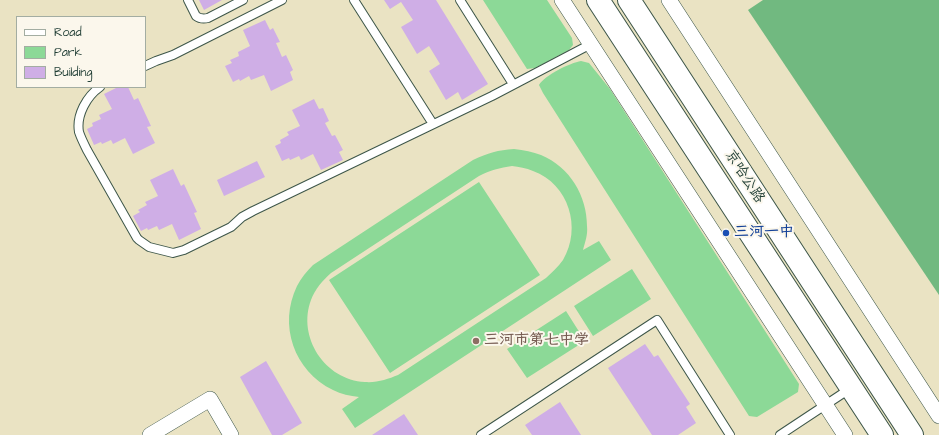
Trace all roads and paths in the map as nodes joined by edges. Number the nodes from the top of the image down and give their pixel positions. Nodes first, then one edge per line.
1 (188, 0) edge
2 (243, 0) edge
3 (282, 0) edge
4 (354, 0) edge
5 (460, 0) edge
6 (562, 0) edge
7 (598, 0) edge
8 (629, 0) edge
9 (669, 0) edge
10 (591, 44) junction
11 (146, 66) edge
12 (513, 84) junction
13 (99, 88) edge
14 (433, 124) junction
15 (851, 388) junction
16 (826, 405) junction
17 (939, 416) edge
18 (150, 435) edge
19 (231, 435) edge
20 (481, 435) edge
21 (730, 435) edge
22 (780, 435) edge
23 (845, 435) edge
24 (882, 435) edge
25 (912, 435) edge

1 - 2 lane
3 - 11 lane
4 - 14 lane
5 - 12 lane
6 - 10 street
7 - 15 highway, 京哈公路
8 - 25 highway, 京哈公路
9 - 17 street
10 - 12 lane
10 - 16 street
12 - 14 lane
13 - 14 lane
15 - 16 lane
15 - 24 highway, 京哈公路
16 - 22 lane
16 - 23 street
18 - 19 street
20 - 21 lane

